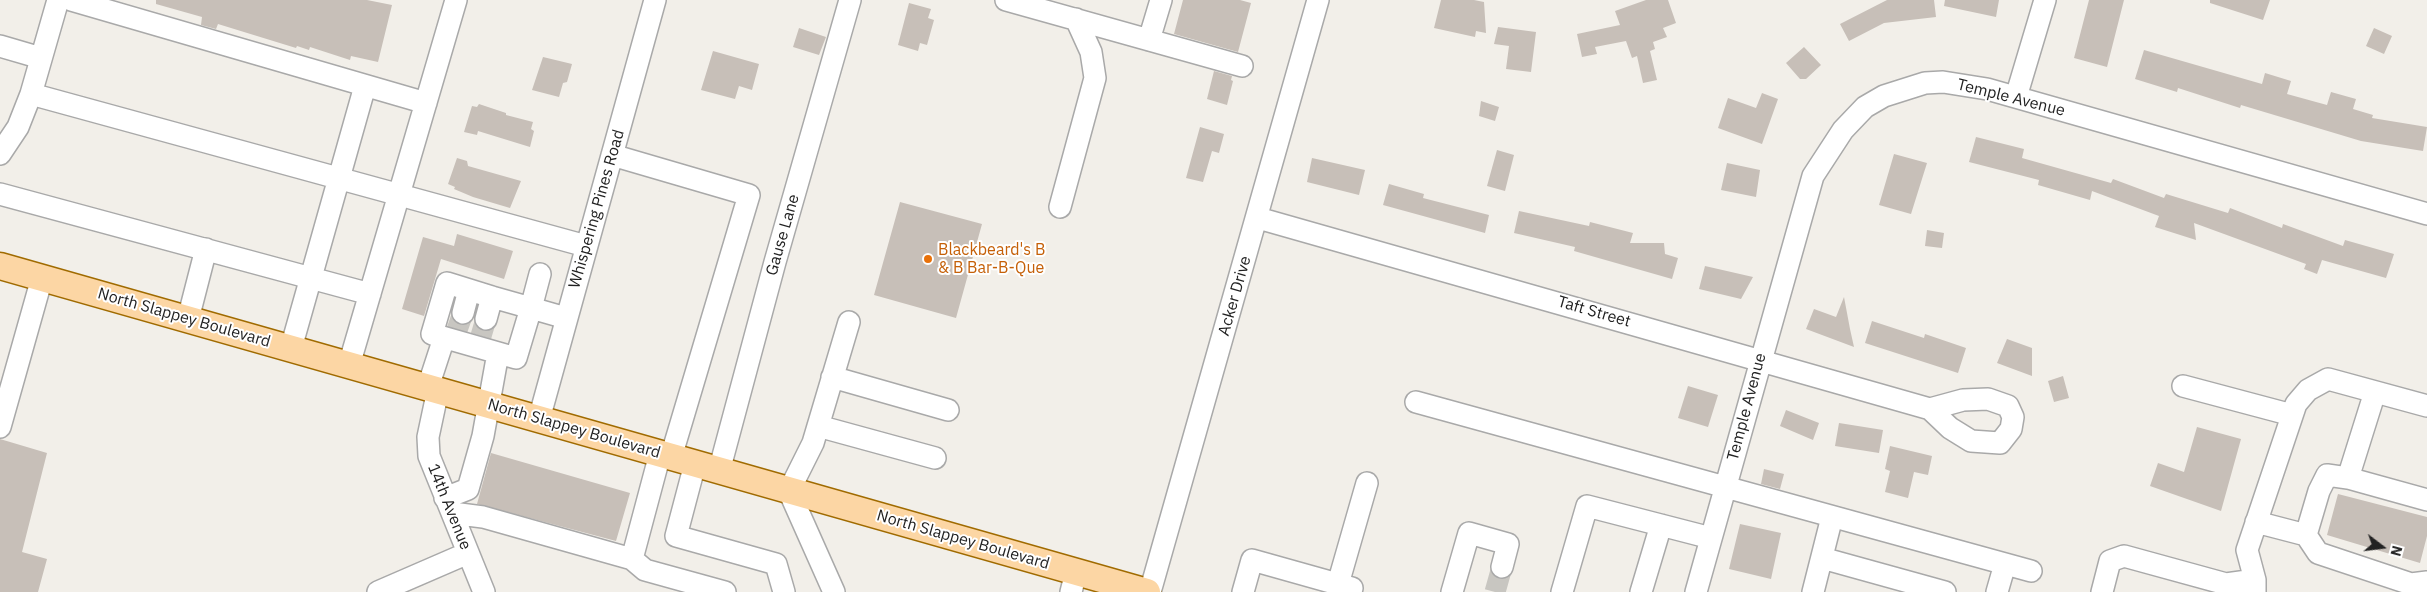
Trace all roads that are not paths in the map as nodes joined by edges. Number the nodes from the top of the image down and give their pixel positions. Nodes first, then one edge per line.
1 (58, 0) edge
2 (70, 0) edge
3 (456, 0) edge
4 (655, 0) edge
5 (850, 0) edge
6 (1006, 0) edge
7 (1161, 0) edge
8 (1318, 0) edge
9 (2045, 0) edge
10 (1076, 19) junction
11 (1149, 40) junction
12 (0, 46) edge
13 (41, 58) junction
14 (1242, 66) dead end
15 (365, 86) junction
16 (31, 94) junction
17 (2016, 97) junction
18 (426, 104) junction
19 (0, 154) edge
20 (612, 155) junction
21 (339, 179) junction
22 (0, 194) edge
23 (399, 195) junction
24 (1060, 207) dead end
25 (2427, 214) edge
26 (1258, 218) junction
27 (586, 246) junction
28 (206, 249) junction
29 (0, 266) edge
30 (540, 274) dead end
31 (311, 277) junction
32 (42, 278) junction
33 (469, 290) junction
34 (370, 294) junction
35 (492, 297) junction
36 (531, 308) junction
37 (566, 318) junction
38 (188, 319) junction
39 (849, 322) dead end
40 (455, 330) junction
41 (481, 334) junction
42 (291, 348) junction
43 (498, 354) junction
44 (1760, 359) junction
45 (350, 365) junction
46 (832, 377) junction
47 (2182, 386) dead end
48 (433, 389) junction
49 (2375, 392) junction
50 (1416, 402) dead end
51 (488, 404) junction
52 (2427, 406) edge
53 (1930, 409) dead end
54 (948, 410) dead end
55 (2292, 415) junction
56 (539, 419) junction
57 (818, 426) junction
58 (0, 427) edge
59 (935, 458) dead end
60 (686, 462) junction
61 (2348, 478) junction
62 (1367, 482) dead end
63 (1725, 488) junction
64 (789, 491) junction
65 (2427, 500) edge
66 (448, 505) junction
67 (1832, 517) junction
68 (2256, 522) junction
69 (1661, 525) junction
70 (2306, 535) junction
71 (1711, 538) junction
72 (468, 554) junction
73 (632, 558) junction
74 (1822, 558) junction
75 (2005, 564) junction
76 (1502, 567) tunnel mouth
77 (2031, 571) dead end
78 (1074, 582) edge
79 (2427, 582) edge
80 (1304, 584) edge
81 (2206, 586) edge
82 (2255, 586) edge
83 (1345, 588) edge
84 (1935, 591) edge
85 (378, 592) edge
86 (484, 592) edge
87 (725, 592) edge
88 (784, 592) edge
89 (834, 592) edge
90 (1149, 592) edge
91 (1243, 592) edge
92 (1452, 592) edge
93 (1562, 592) edge
94 (1641, 592) edge
95 (1696, 592) edge
96 (1812, 592) edge
97 (1997, 592) edge
98 (2102, 592) edge

1 - 13 street
2 - 15 street
3 - 18 street
4 - 20 street, Whispering Pines Road
5 - 60 street, Gause Lane
6 - 10 street
7 - 11 street
8 - 26 street, Acker Drive
9 - 17 street
10 - 11 street
10 - 24 street
11 - 14 street
12 - 13 street
13 - 16 street
15 - 18 street
15 - 21 street
16 - 19 street
16 - 21 street
17 - 25 street, Temple Avenue
17 - 44 street, Temple Avenue
18 - 23 street
20 - 27 street, Whispering Pines Road
20 - 60 street
21 - 23 street
21 - 31 street
22 - 28 street
23 - 27 street
23 - 34 street
26 - 44 street, Taft Street
26 - 90 street, Acker Drive
27 - 37 street, Whispering Pines Road
28 - 31 street
28 - 38 street
29 - 32 main road, North Slappey Boulevard
30 - 36 street
31 - 34 street
31 - 42 street
32 - 38 main road, North Slappey Boulevard
32 - 58 street
33 - 35 street
33 - 40 street, 14th Avenue
33 - 40 street
34 - 45 street
35 - 36 street
35 - 41 street
36 - 37 street
36 - 43 street
37 - 56 street, Whispering Pines Road
38 - 42 main road, North Slappey Boulevard
39 - 46 street
40 - 41 street
40 - 48 street, 14th Avenue
41 - 43 street
42 - 45 main road, North Slappey Boulevard
43 - 51 street
44 - 53 street, Taft Street
44 - 63 street, Temple Avenue
45 - 48 main road, North Slappey Boulevard
46 - 54 street
46 - 57 street
47 - 55 street
48 - 51 main road, North Slappey Boulevard
48 - 66 street, 14th Avenue
49 - 52 street
49 - 55 street
49 - 61 street
50 - 63 street
51 - 56 main road, North Slappey Boulevard
51 - 66 street
55 - 68 street
56 - 60 main road, North Slappey Boulevard
57 - 59 street
57 - 64 street
60 - 64 main road, North Slappey Boulevard
60 - 73 street
60 - 88 street
61 - 65 street
61 - 70 street
62 - 83 street
63 - 67 street
63 - 71 street, Temple Avenue
64 - 78 main road, North Slappey Boulevard
64 - 89 street
66 - 72 street, 14th Avenue
66 - 73 street
67 - 74 street
67 - 75 street
68 - 70 street
68 - 82 street
69 - 71 street
69 - 93 street
69 - 94 street
70 - 79 street
71 - 95 street, Temple Avenue
72 - 85 street
72 - 86 street, 14th Avenue
73 - 87 street
74 - 84 street
74 - 96 street
75 - 77 street
75 - 97 street
76 - 92 street
78 - 90 main road, North Slappey Boulevard
80 - 83 street
80 - 91 street
81 - 82 street
81 - 98 street

